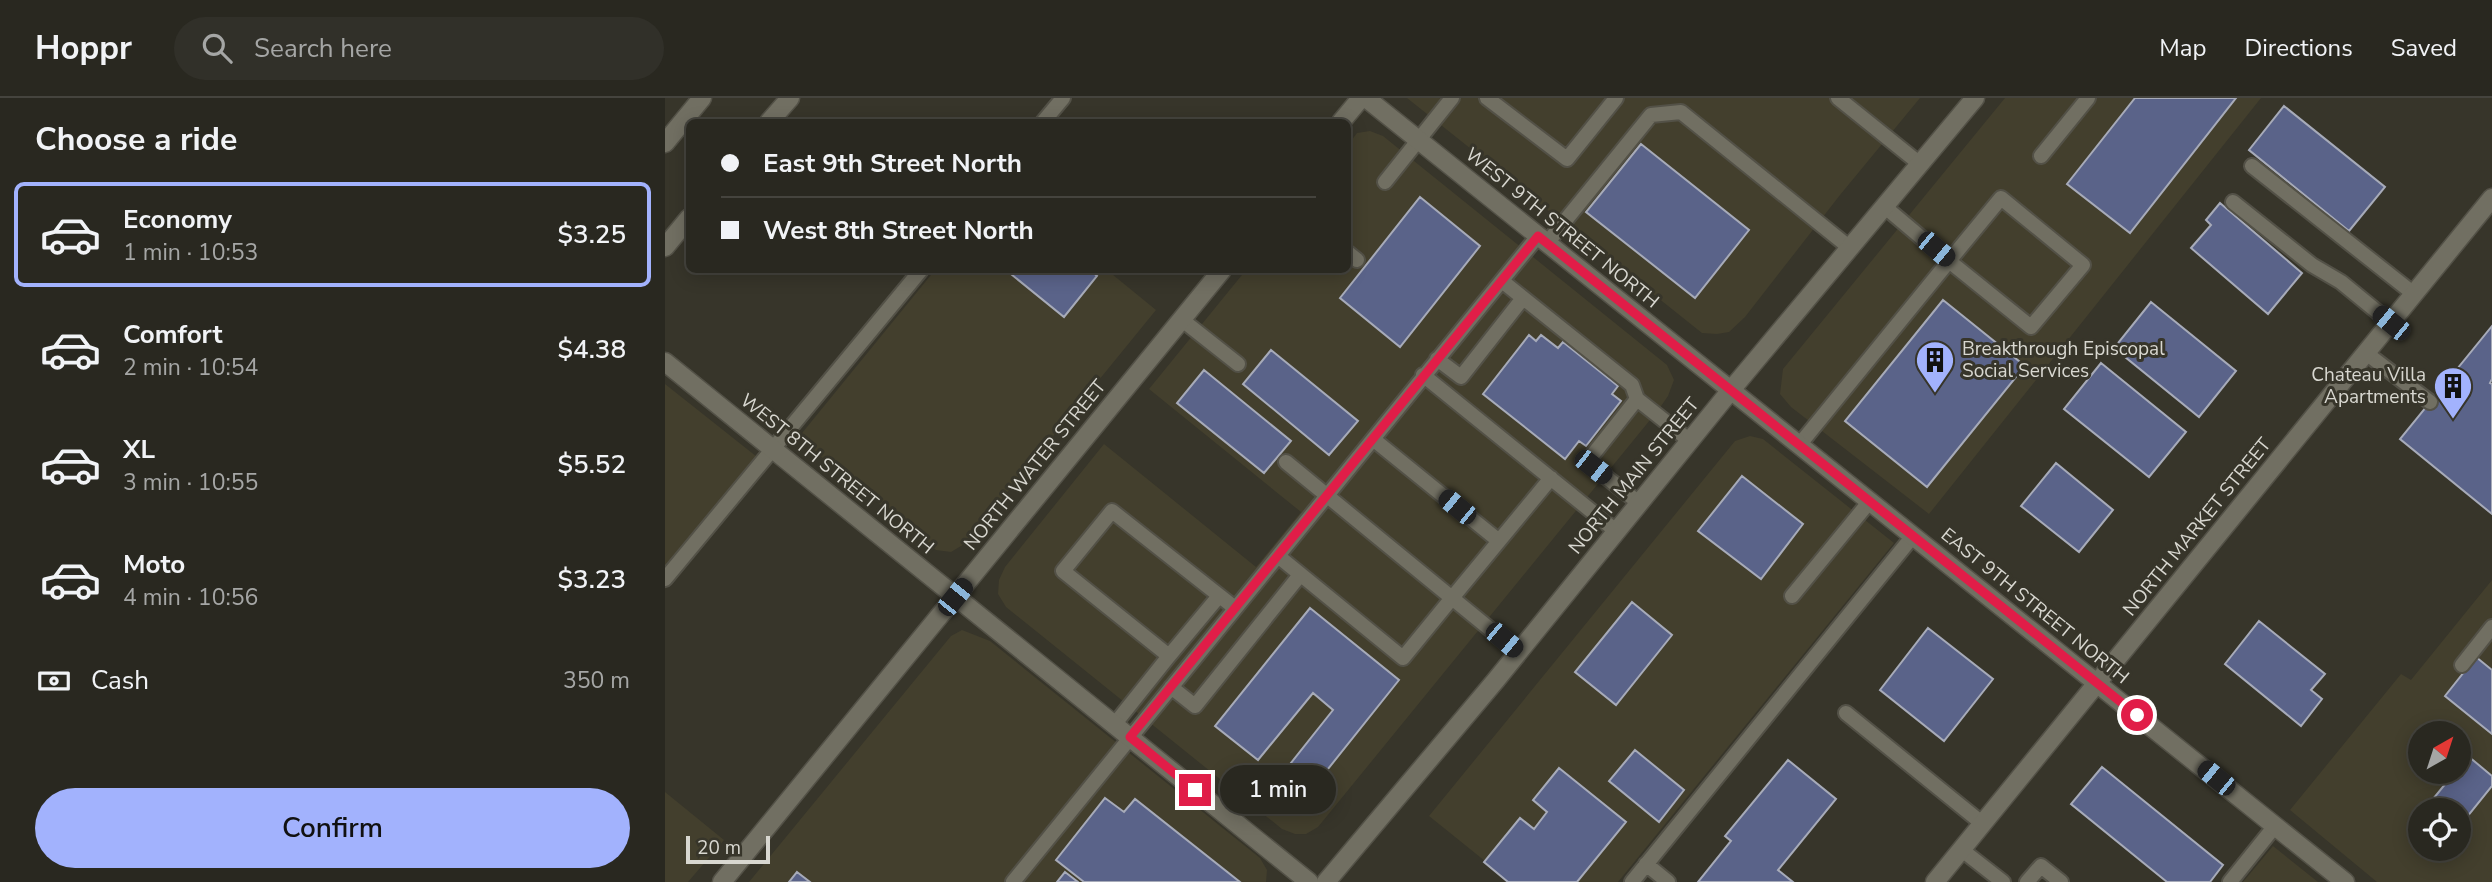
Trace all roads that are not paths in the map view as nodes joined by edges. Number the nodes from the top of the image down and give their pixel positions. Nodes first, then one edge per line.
1 (702, 98) edge
2 (790, 98) edge
3 (1063, 98) edge
4 (1364, 98) edge
5 (1452, 98) edge
6 (1487, 98) edge
7 (1616, 98) edge
8 (1838, 98) edge
9 (1975, 98) edge
10 (2088, 98) edge
11 (772, 119) edge
12 (1046, 119) edge
13 (1344, 119) edge
14 (1419, 140) junction
15 (665, 143) edge
16 (2041, 156) dead end
17 (1920, 164) junction
18 (2252, 166) dead end
19 (1385, 182) dead end
20 (2492, 198) edge
21 (2233, 202) dead end
22 (1885, 207) junction
23 (686, 222) edge
24 (1542, 239) junction
25 (665, 247) edge
26 (1850, 248) junction
27 (1949, 261) junction
28 (919, 273) edge
29 (1219, 273) edge
30 (1502, 281) junction
31 (2414, 294) junction
32 (1523, 298) junction
33 (1181, 319) junction
34 (2391, 323) junction
35 (2367, 353) junction
36 (1437, 359) junction
37 (665, 362) edge
38 (1238, 364) dead end
39 (1423, 375) junction
40 (1731, 390) junction
41 (1637, 399) junction
42 (2430, 402) dead end
43 (1373, 439) junction
44 (1690, 441) junction
45 (1800, 444) junction
46 (772, 449) junction
47 (1286, 462) dead end
48 (1551, 478) junction
49 (1327, 495) junction
50 (1870, 500) junction
51 (1639, 503) junction
52 (1616, 531) junction
53 (1913, 536) junction
54 (1499, 541) junction
55 (1277, 556) junction
56 (1300, 575) junction
57 (665, 579) edge
58 (1219, 596) junction
59 (1792, 596) dead end
60 (955, 597) junction
61 (1452, 598) junction
62 (1235, 608) junction
63 (2492, 627) edge
64 (1518, 652) junction
65 (1169, 656) junction
66 (2462, 665) dead end
67 (2098, 683) junction
68 (1171, 687) junction
69 (1846, 713) dead end
70 (1114, 724) junction
71 (1130, 737) junction
72 (1983, 824) junction
73 (2275, 826) junction
74 (1962, 850) junction
75 (1646, 864) junction
76 (722, 882) edge
77 (1013, 882) edge
78 (1310, 882) edge
79 (1326, 882) edge
80 (1632, 882) edge
81 (1668, 882) edge
82 (1935, 882) edge
83 (2003, 882) edge
84 (2027, 882) edge
85 (2061, 882) edge
86 (2229, 882) edge
87 (2345, 882) edge

1 - 15 street
2 - 11 street
3 - 12 lane
4 - 13 street
4 - 14 street, WEST 9TH STREET NORTH
5 - 14 lane
6 - 7 lane
8 - 17 lane
9 - 17 street, NORTH MAIN STREET
10 - 16 lane
14 - 19 lane
14 - 24 street, WEST 9TH STREET NORTH
17 - 22 street, NORTH MAIN STREET
18 - 31 lane
20 - 31 street, NORTH MARKET STREET
21 - 34 lane
22 - 26 street, NORTH MAIN STREET
22 - 27 lane
23 - 25 street
24 - 26 lane
24 - 30 lane
24 - 40 street, WEST 9TH STREET NORTH
26 - 40 street, NORTH MAIN STREET
27 - 27 lane
27 - 45 lane
28 - 46 lane
29 - 33 street, NORTH WATER STREET
30 - 32 lane
30 - 36 lane
31 - 34 street, NORTH MARKET STREET
32 - 36 lane
32 - 41 lane
33 - 38 lane
33 - 60 street, NORTH WATER STREET
34 - 35 street, NORTH MARKET STREET
35 - 42 lane
35 - 67 street, NORTH MARKET STREET
36 - 39 lane
37 - 46 street, WEST 8TH STREET NORTH
39 - 43 lane
39 - 48 lane
40 - 44 street, NORTH MAIN STREET
40 - 45 street, EAST 9TH STREET NORTH
41 - 44 lane
41 - 51 lane
43 - 49 lane
43 - 54 lane
44 - 51 street, NORTH MAIN STREET
45 - 50 street, EAST 9TH STREET NORTH
46 - 57 lane
46 - 60 street, WEST 8TH STREET NORTH
47 - 49 lane
48 - 52 lane
48 - 54 lane
49 - 55 lane
49 - 61 lane
50 - 53 street, EAST 9TH STREET NORTH
50 - 59 lane
51 - 52 street, NORTH MAIN STREET
52 - 64 street, NORTH MAIN STREET
53 - 67 street, EAST 9TH STREET NORTH
53 - 75 lane
54 - 61 lane
55 - 56 lane
55 - 62 lane
56 - 61 lane
56 - 68 lane
58 - 62 lane
58 - 65 lane
58 - 65 lane
60 - 70 street, WEST 8TH STREET NORTH
60 - 76 street, NORTH WATER STREET
61 - 64 lane
62 - 68 lane
63 - 66 lane
64 - 79 street, NORTH MAIN STREET
65 - 70 lane
67 - 72 street, NORTH MARKET STREET
67 - 73 street, EAST 9TH STREET NORTH
68 - 71 lane
69 - 72 lane
70 - 71 street, WEST 8TH STREET NORTH
71 - 77 lane
71 - 78 street, WEST 8TH STREET NORTH
72 - 74 street, NORTH MARKET STREET
73 - 86 lane
73 - 87 street, EAST 9TH STREET NORTH
74 - 82 street, NORTH MARKET STREET
74 - 83 lane
75 - 80 lane
75 - 81 lane
84 - 85 lane

